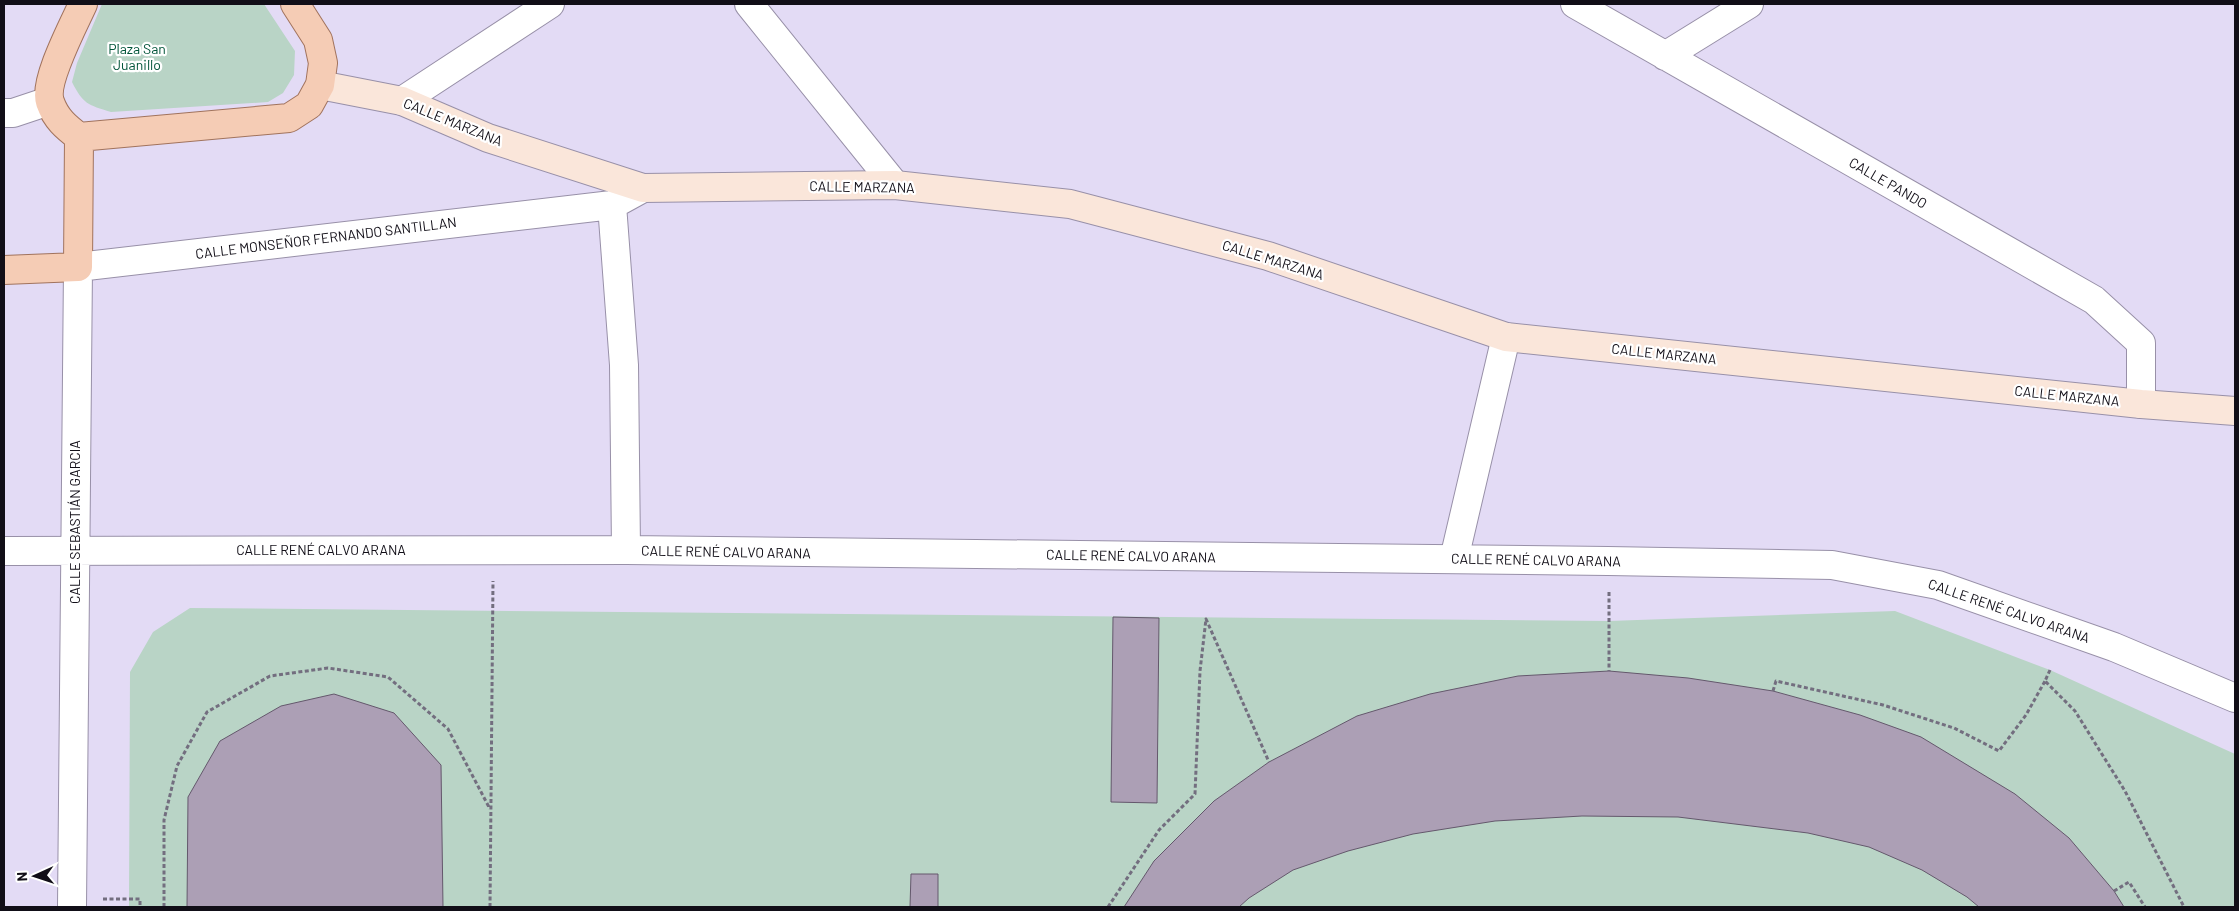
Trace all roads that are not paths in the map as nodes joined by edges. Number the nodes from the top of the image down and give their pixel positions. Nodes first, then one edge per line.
1 (83, 4) edge
2 (295, 4) edge
3 (550, 4) edge
4 (749, 4) edge
5 (1575, 4) edge
6 (1748, 4) edge
7 (1665, 56) junction
8 (320, 85) junction
9 (49, 101) junction
10 (402, 101) junction
11 (4, 113) edge
12 (80, 137) junction
13 (895, 184) junction
14 (643, 188) junction
15 (612, 205) junction
16 (78, 267) junction
17 (4, 270) edge
18 (1506, 338) junction
19 (2142, 404) junction
20 (2235, 411) edge
21 (75, 549) junction
22 (4, 550) edge
23 (626, 550) junction
24 (1454, 559) junction
25 (2235, 698) edge
26 (72, 903) edge

1 - 9 main road
2 - 8 main road
3 - 10 street
4 - 13 street
5 - 7 street, CALLE PANDO
6 - 7 street
7 - 19 street, CALLE PANDO
8 - 10 main road, CALLE MARZANA
8 - 12 main road
9 - 11 street
9 - 12 main road
10 - 14 main road, CALLE MARZANA
12 - 16 main road, CALLE SEBASTIÁN GARCIA
13 - 14 main road, CALLE MARZANA
13 - 18 main road, CALLE MARZANA
14 - 15 street, CALLE MONSEÑOR FERNANDO SANTILLAN
15 - 16 street, CALLE MONSEÑOR FERNANDO SANTILLAN
15 - 23 street
16 - 17 main road, CALLE MONSEÑOR FERNANDO SANTILLAN
16 - 21 street, CALLE SEBASTIÁN GARCIA
18 - 19 main road, CALLE MARZANA
18 - 24 street
19 - 20 main road, CALLE MARZANA
21 - 22 street, CALLE RENÉ CALVO ARANA
21 - 23 street, CALLE RENÉ CALVO ARANA
21 - 26 street, CALLE SEBASTIÁN GARCIA
23 - 24 street, CALLE RENÉ CALVO ARANA
24 - 25 street, CALLE RENÉ CALVO ARANA

